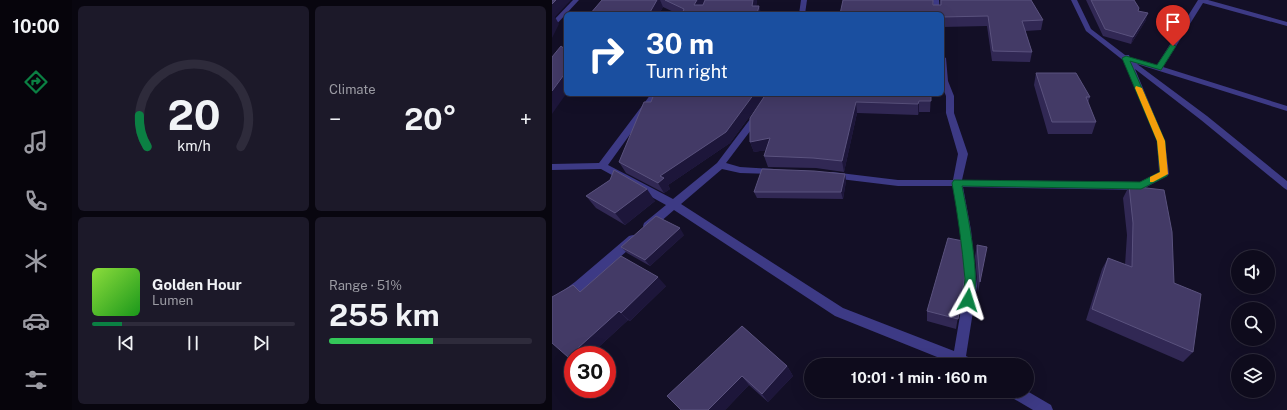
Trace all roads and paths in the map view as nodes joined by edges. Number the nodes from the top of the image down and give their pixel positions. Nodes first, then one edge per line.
1 (576, 0) edge
2 (804, 0) edge
3 (936, 0) edge
4 (1074, 0) edge
5 (1201, 0) edge
6 (565, 12) edge
7 (802, 12) edge
8 (937, 12) edge
9 (564, 13) edge
10 (1287, 24) edge
11 (552, 26) edge
12 (1126, 58) junction
13 (1158, 68) junction
14 (944, 81) edge
15 (654, 96) edge
16 (770, 96) edge
17 (1287, 109) edge
18 (720, 164) junction
19 (602, 166) junction
20 (552, 167) edge
21 (785, 172) edge
22 (823, 174) edge
23 (957, 183) junction
24 (1287, 186) edge
25 (672, 204) junction
26 (552, 306) edge
27 (956, 358) edge
28 (959, 358) edge
29 (1026, 398) edge
30 (1046, 410) edge

1 - 6 street
2 - 7 street
3 - 8 street
4 - 12 street
5 - 10 street
5 - 13 street
9 - 11 street
12 - 13 street
12 - 23 street
12 - 24 street
13 - 17 street
14 - 23 street
15 - 19 street
16 - 18 street
18 - 21 street
18 - 25 street
19 - 20 street
19 - 25 street
22 - 23 street
23 - 28 street
25 - 26 street
25 - 27 street
29 - 30 street

